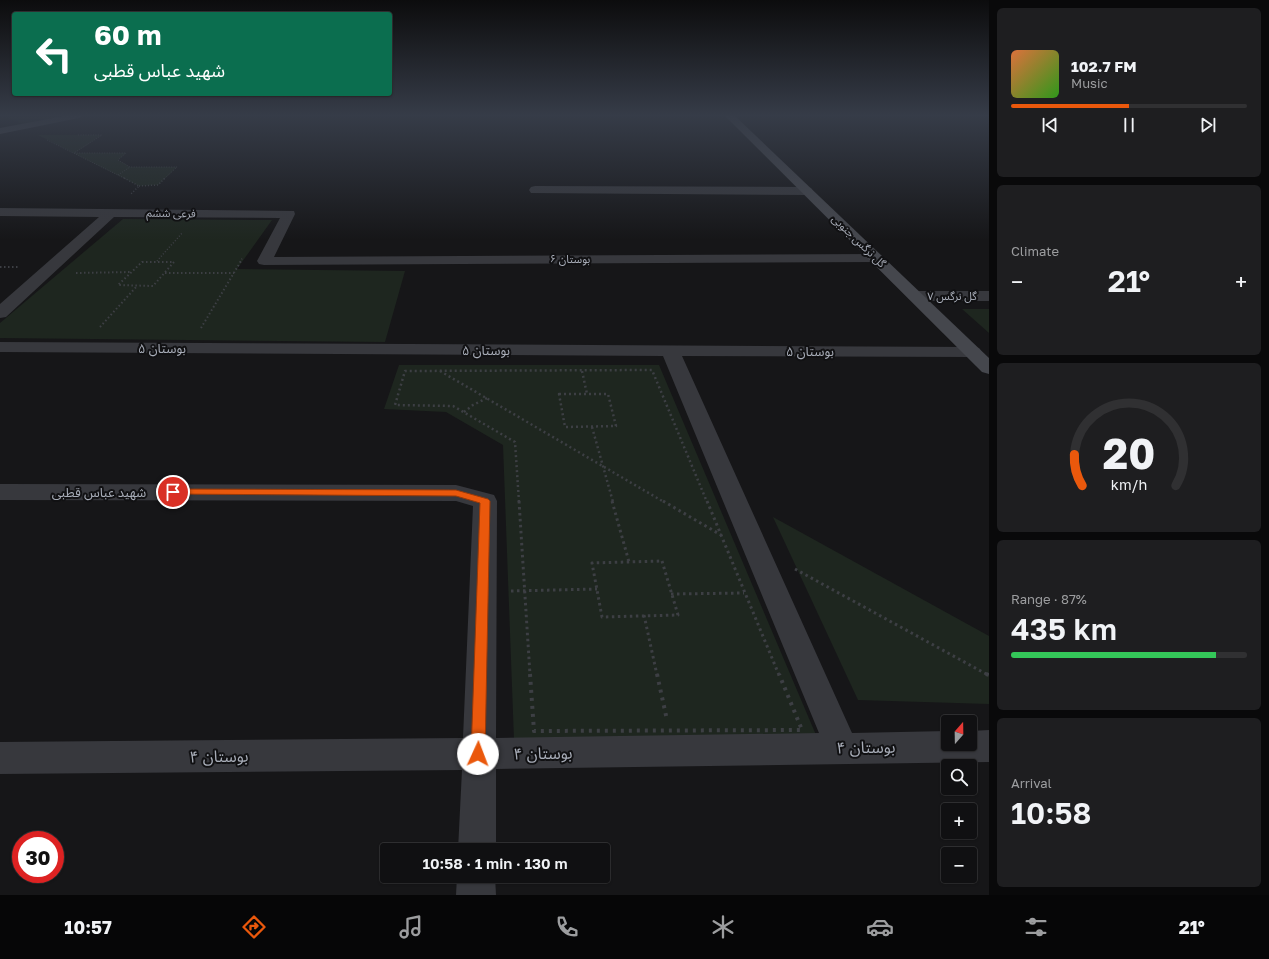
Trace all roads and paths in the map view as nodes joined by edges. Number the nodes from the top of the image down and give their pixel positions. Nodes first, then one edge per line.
1 (82, 157) edge
2 (122, 157) edge
3 (771, 157) edge
4 (130, 167) junction
5 (118, 175) junction
6 (139, 186) junction
7 (535, 190) dead end
8 (807, 191) junction
9 (0, 212) edge
10 (112, 212) junction
11 (188, 227) dead end
12 (245, 254) dead end
13 (876, 258) junction
14 (264, 261) joint
15 (157, 262) junction
16 (131, 272) junction
17 (164, 273) junction
18 (234, 273) junction
19 (42, 275) junction
20 (137, 286) junction
21 (915, 296) junction
22 (989, 296) edge
23 (0, 313) edge
24 (100, 327) dead end
25 (197, 333) dead end
26 (0, 347) edge
27 (670, 350) junction
28 (973, 352) junction
29 (989, 368) edge
30 (440, 370) junction
31 (582, 370) junction
32 (587, 394) junction
33 (487, 398) junction
34 (464, 412) junction
35 (592, 427) junction
36 (602, 466) junction
37 (0, 492) edge
38 (721, 535) junction
39 (754, 546) junction
40 (629, 562) junction
41 (597, 589) junction
42 (525, 591) junction
43 (483, 592) junction
44 (745, 593) junction
45 (671, 594) junction
46 (644, 615) junction
47 (989, 675) edge
48 (669, 730) junction
49 (989, 746) edge
50 (842, 748) junction
51 (478, 754) junction
52 (0, 758) edge
53 (477, 843) edge
54 (476, 883) edge
55 (476, 895) edge

1 - 5 path
2 - 4 path
3 - 8 street, گل نرگس جنوبی
4 - 5 path
4 - 6 path
5 - 6 path
6 - 10 path
7 - 8 street
8 - 13 street, گل نرگس جنوبی
9 - 10 street, فرعی ششم
10 - 14 street, فرعی ششم
10 - 19 street
11 - 15 path
12 - 18 path
13 - 14 street, بوستان ۶
13 - 21 street, گل نرگس جنوبی
15 - 16 path
15 - 17 path
16 - 19 path
16 - 20 path
17 - 18 path
17 - 20 path
18 - 25 path
19 - 23 street
20 - 24 path
21 - 22 street, گل نرگس ۷
21 - 28 street, گل نرگس جنوبی
26 - 27 street, بوستان ۵
27 - 28 street, بوستان ۵
27 - 39 street
28 - 29 street, گل نرگس جنوبی
30 - 31 path
30 - 33 path
30 - 34 path
31 - 32 path
31 - 38 path
32 - 35 path
32 - 35 path
33 - 34 path
33 - 36 path
34 - 42 path
35 - 36 path
36 - 38 path
36 - 40 path
37 - 43 street, شهید عباس قطبی
38 - 44 path
39 - 47 path
39 - 50 street
40 - 41 path
40 - 45 path
41 - 42 path
41 - 46 path
42 - 43 path
42 - 48 path
43 - 51 street
44 - 45 path
44 - 48 path
45 - 46 path
46 - 48 path
49 - 50 street, بوستان ۴
50 - 51 street, بوستان ۴
51 - 52 street, بوستان ۴
51 - 53 street
54 - 55 street

